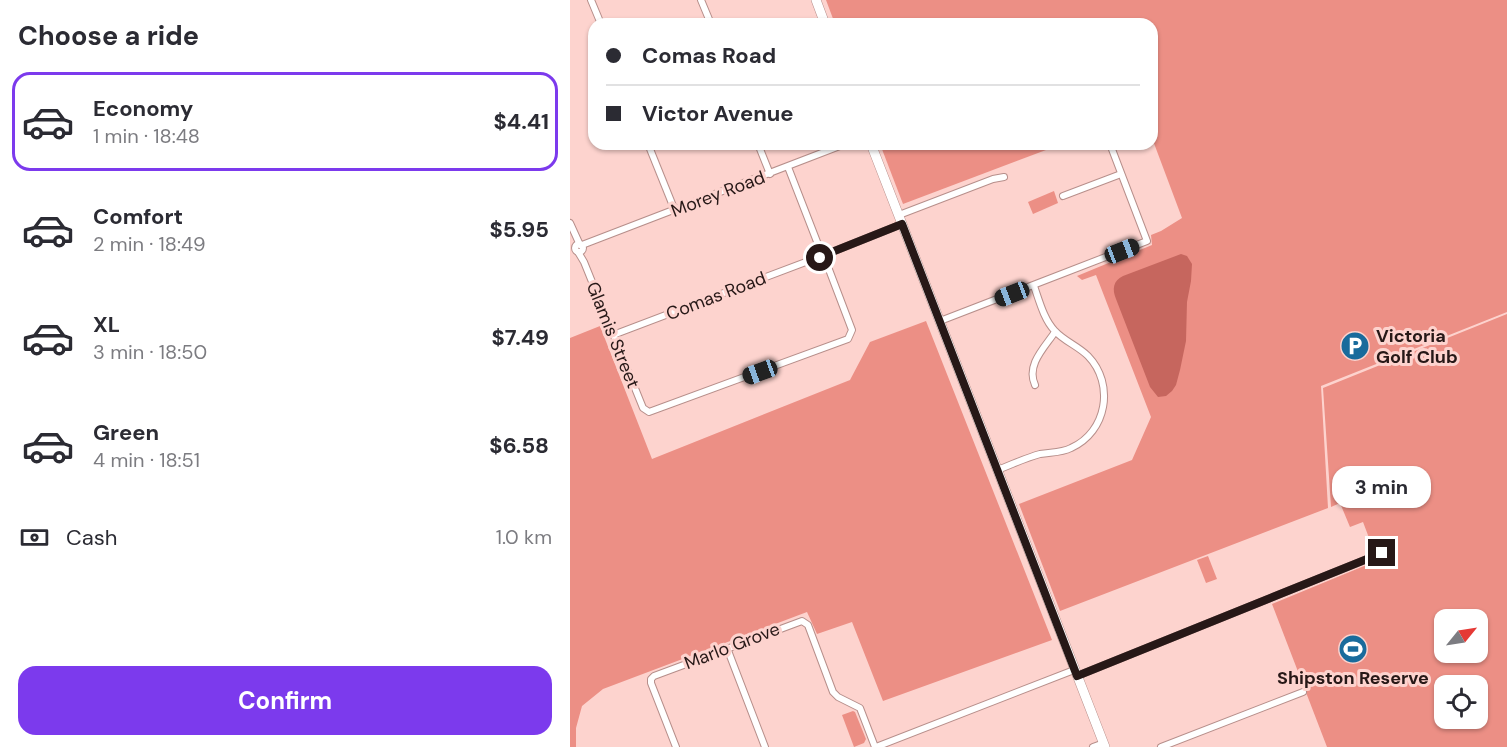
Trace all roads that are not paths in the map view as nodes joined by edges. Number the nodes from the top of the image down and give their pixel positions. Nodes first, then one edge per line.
1 (591, 0) edge
2 (701, 0) edge
3 (816, 0) edge
4 (598, 18) edge
5 (708, 18) edge
6 (823, 18) edge
7 (650, 150) edge
8 (760, 150) edge
9 (830, 150) edge
10 (873, 150) edge
11 (1112, 150) edge
12 (788, 167) junction
13 (770, 174) junction
14 (1121, 174) junction
15 (1004, 177) dead end
16 (1063, 196) dead end
17 (675, 211) junction
18 (900, 220) junction
19 (570, 223) edge
20 (577, 249) edge
21 (823, 256) junction
22 (1034, 286) junction
23 (940, 321) junction
24 (1056, 332) junction
25 (613, 335) junction
26 (1035, 385) dead end
27 (997, 470) junction
28 (1382, 553) dead end
29 (727, 648) junction
30 (1076, 673) junction
31 (1303, 693) dead end
32 (1104, 745) edge
33 (676, 747) edge
34 (765, 747) edge
35 (876, 747) edge
36 (1093, 747) edge
37 (1161, 747) edge

1 - 4 street
2 - 5 street
3 - 6 street
7 - 17 street
8 - 13 street
9 - 12 street, Morey Road
10 - 18 street
11 - 14 street
12 - 13 street, Morey Road
12 - 21 street
13 - 17 street, Morey Road
14 - 16 street
14 - 22 street
15 - 18 street, Comas Road
17 - 20 street, Morey Road
18 - 21 street, Comas Road
18 - 23 street
19 - 20 street, Glamis Street
20 - 25 street, Glamis Street
21 - 25 street, Comas Road
21 - 25 street, Glamis Street
22 - 23 street
22 - 24 street
23 - 27 street
24 - 26 street
24 - 27 street
27 - 30 street
28 - 30 street
29 - 33 street, Marlo Grove
29 - 34 street
29 - 35 street, Marlo Grove
30 - 32 street
30 - 35 street
31 - 37 street
32 - 36 street

